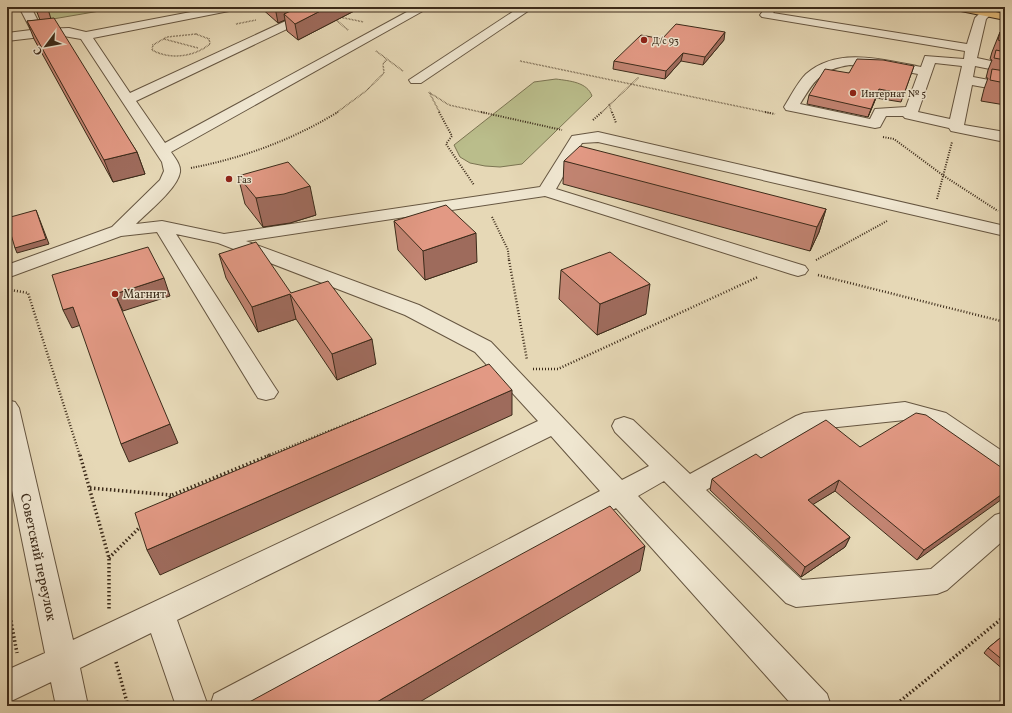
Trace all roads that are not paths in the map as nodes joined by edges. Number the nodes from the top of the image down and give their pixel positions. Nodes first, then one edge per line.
1 (25, 7) edge
2 (234, 7) edge
3 (424, 7) edge
4 (528, 7) edge
5 (772, 7) edge
6 (956, 7) edge
7 (321, 10) edge
8 (986, 13) junction
9 (1005, 17) edge
10 (38, 32) junction
11 (86, 36) junction
12 (7, 37) edge
13 (971, 57) junction
14 (1005, 68) edge
15 (926, 72) junction
16 (416, 80) road end
17 (966, 80) junction
18 (1005, 87) edge
19 (128, 99) junction
20 (911, 111) junction
21 (956, 127) junction
22 (1005, 137) edge
23 (162, 150) junction
24 (546, 191) junction
25 (162, 226) junction
26 (118, 231) junction
27 (1005, 231) edge
28 (223, 240) junction
29 (798, 270) road end
30 (7, 272) edge
31 (266, 392) dead end
32 (7, 408) edge
33 (554, 424) junction
34 (624, 426) dead end
35 (1005, 466) edge
36 (668, 468) junction
37 (687, 488) junction
38 (620, 495) junction
39 (1005, 523) edge
40 (160, 614) junction
41 (62, 661) junction
42 (7, 687) edge
43 (72, 706) edge
44 (192, 706) edge
45 (226, 706) edge
46 (814, 706) edge

1 - 10 street
2 - 11 street
3 - 23 street
4 - 16 street
5 - 13 street
6 - 8 main road
7 - 19 street
8 - 9 main road
8 - 13 street
10 - 11 street
10 - 12 street
11 - 19 street
13 - 14 street
13 - 15 street
13 - 17 street
15 - 20 street
15 - 20 street
17 - 18 street
17 - 21 street
19 - 23 street
20 - 21 street
21 - 22 street
23 - 26 street
24 - 27 street
24 - 28 street
24 - 29 street
25 - 26 street
25 - 28 street
25 - 31 street
26 - 30 street
28 - 33 street
32 - 41 street, Советский переулок
33 - 38 street
33 - 40 street
34 - 36 street
35 - 37 street
36 - 37 street
36 - 38 street
37 - 39 street
38 - 45 street
38 - 46 street
40 - 41 street
40 - 44 street
41 - 42 street
41 - 43 street, Советский переулок

